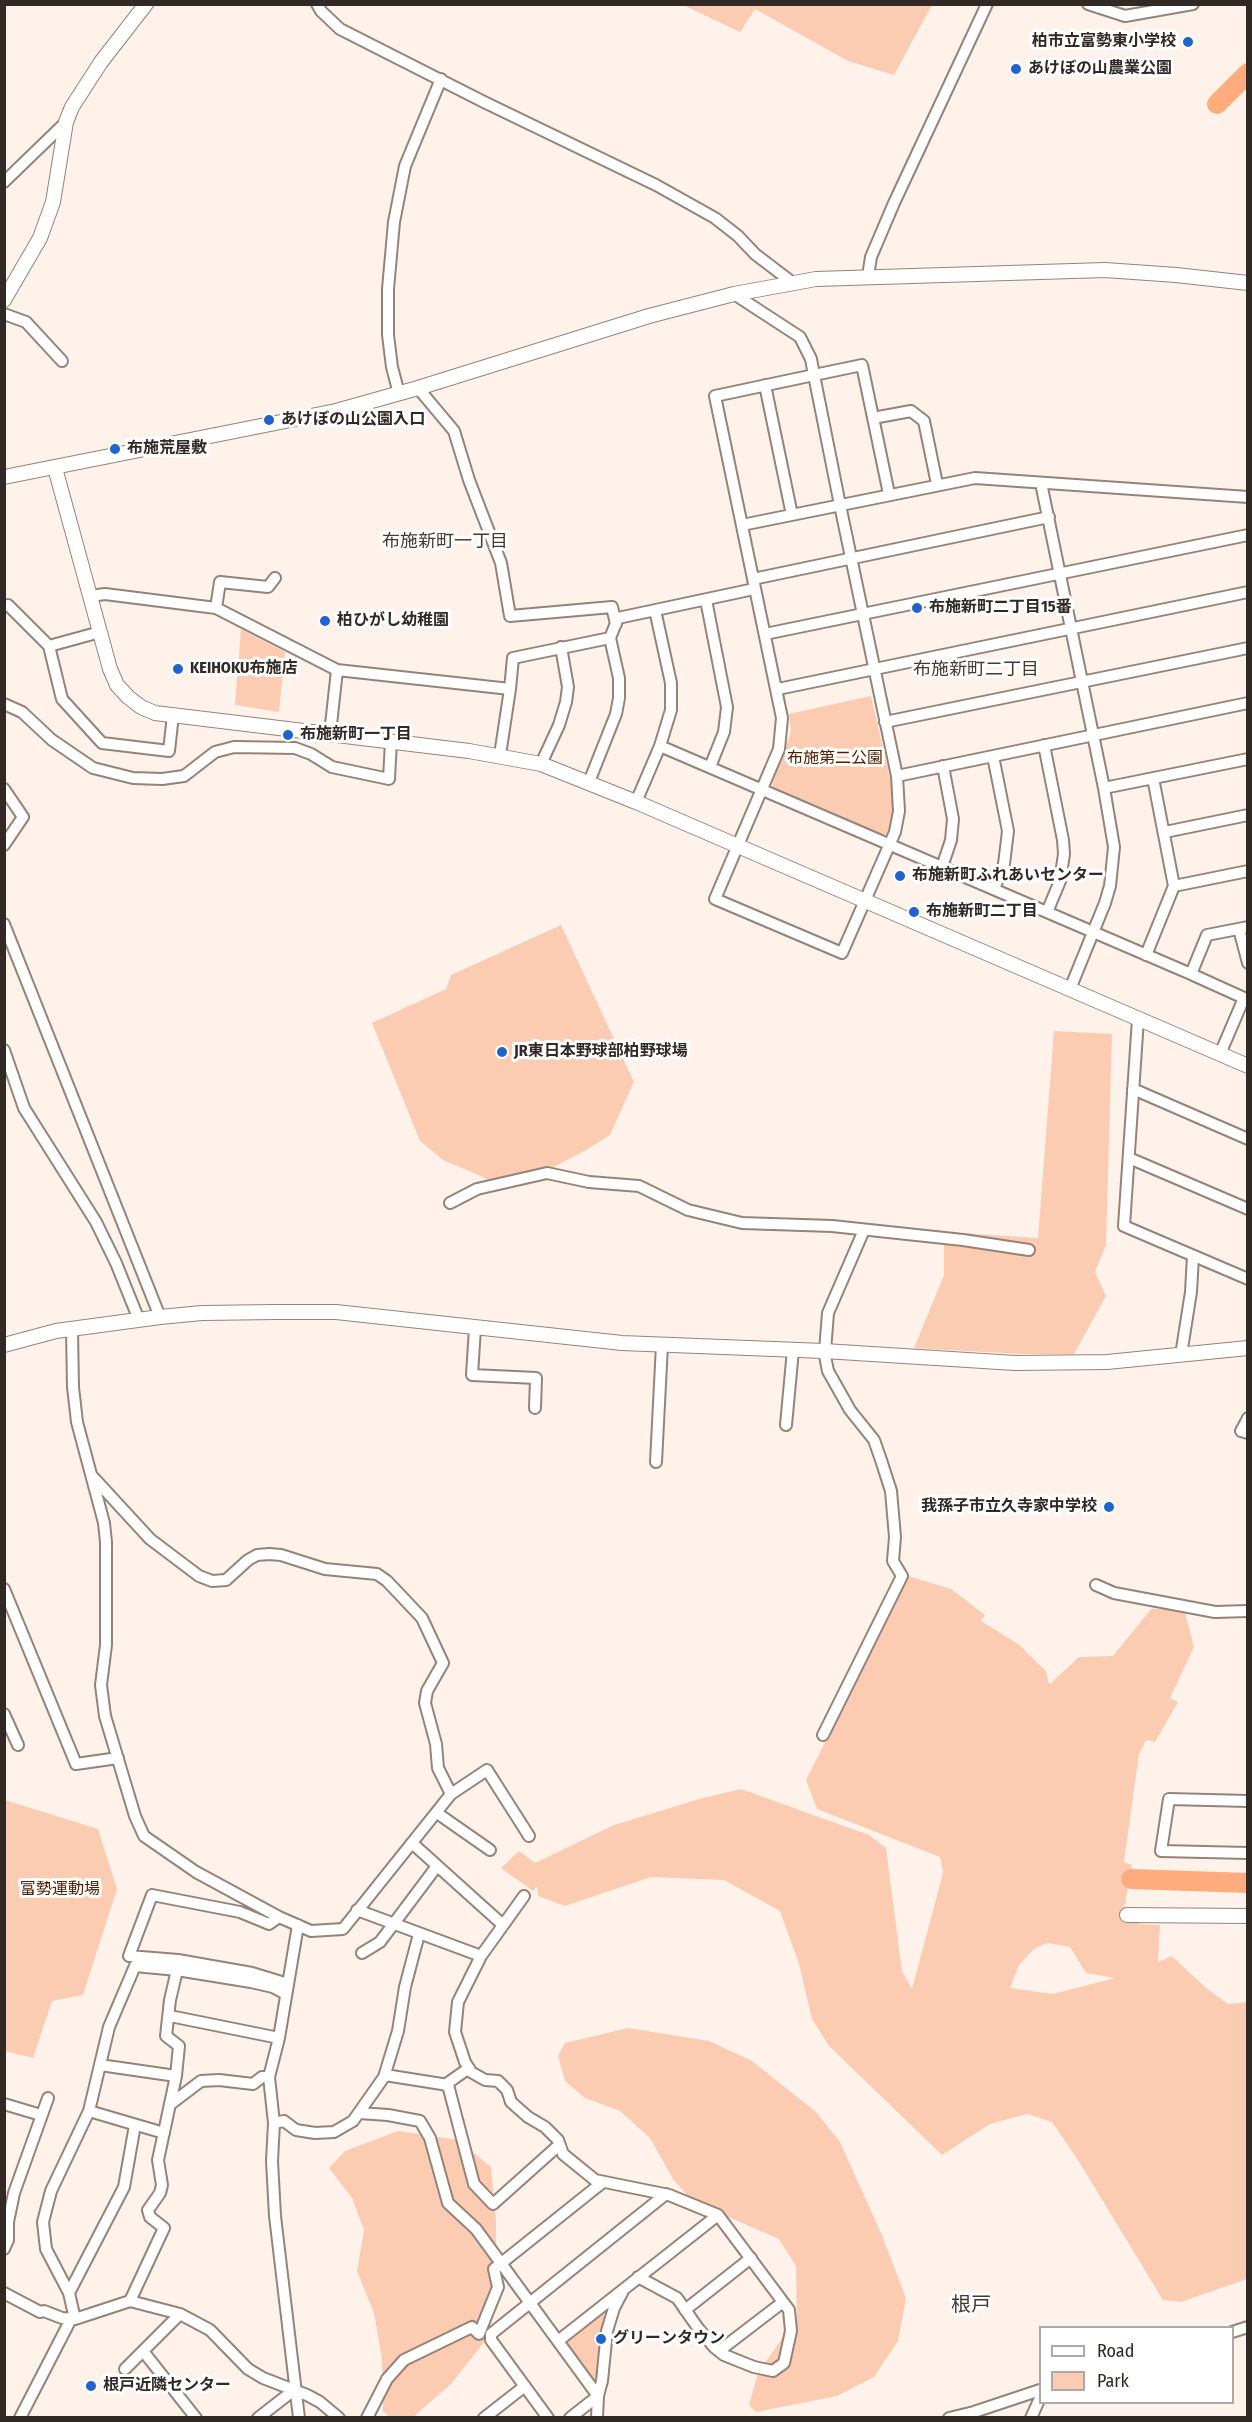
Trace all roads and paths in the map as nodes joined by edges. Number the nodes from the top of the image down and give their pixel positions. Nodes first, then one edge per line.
1 (147, 4) edge
2 (317, 4) edge
3 (987, 4) edge
4 (1088, 4) edge
5 (1193, 4) edge
6 (441, 79) junction
7 (66, 122) junction
8 (4, 182) edge
9 (868, 276) junction
10 (793, 283) junction
11 (1248, 283) edge
12 (734, 294) junction
13 (4, 300) edge
14 (4, 314) edge
15 (62, 361) dead end
16 (814, 375) junction
17 (765, 385) junction
18 (418, 388) junction
19 (399, 394) junction
20 (873, 418) junction
21 (55, 468) junction
22 (4, 477) edge
23 (1041, 483) junction
24 (937, 484) junction
25 (889, 494) junction
26 (1248, 497) edge
27 (840, 505) junction
28 (792, 515) junction
29 (1049, 517) junction
30 (742, 525) junction
31 (1248, 535) edge
32 (851, 558) junction
33 (1060, 572) junction
34 (275, 578) dead end
35 (754, 584) junction
36 (1248, 592) edge
37 (90, 596) junction
38 (706, 600) junction
39 (8, 605) dead end
40 (216, 608) junction
41 (656, 610) junction
42 (863, 613) junction
43 (616, 625) junction
44 (1071, 627) junction
45 (100, 632) junction
46 (765, 634) junction
47 (610, 638) junction
48 (49, 646) junction
49 (561, 647) junction
50 (1248, 648) edge
51 (875, 668) junction
52 (337, 670) junction
53 (1082, 681) junction
54 (778, 689) junction
55 (510, 690) junction
56 (4, 702) edge
57 (1248, 703) edge
58 (173, 715) junction
59 (885, 722) junction
60 (330, 734) junction
61 (1093, 735) junction
62 (391, 741) junction
63 (1044, 745) junction
64 (660, 746) junction
65 (500, 755) junction
66 (993, 756) junction
67 (1248, 759) edge
68 (541, 764) junction
69 (944, 766) junction
70 (710, 767) junction
71 (897, 776) junction
72 (1153, 778) junction
73 (589, 782) junction
74 (1104, 788) junction
75 (4, 789) edge
76 (762, 789) junction
77 (636, 802) junction
78 (1248, 815) edge
79 (1165, 832) junction
80 (890, 844) junction
81 (4, 845) edge
82 (738, 846) junction
83 (942, 867) junction
84 (1248, 871) edge
85 (1174, 886) junction
86 (994, 889) junction
87 (864, 901) junction
88 (1047, 912) junction
89 (4, 924) edge
90 (1243, 928) edge
91 (1095, 932) junction
92 (1146, 955) junction
93 (1248, 963) edge
94 (1191, 974) junction
95 (1070, 989) junction
96 (1246, 998) edge
97 (1138, 1019) junction
98 (4, 1050) edge
99 (1220, 1054) junction
100 (1248, 1066) edge
101 (10, 1080) edge
102 (1133, 1089) junction
103 (1248, 1139) edge
104 (1129, 1158) junction
105 (450, 1203) dead end
106 (1248, 1209) edge
107 (864, 1230) junction
108 (1029, 1250) dead end
109 (1193, 1256) junction
110 (1248, 1279) edge
111 (160, 1317) junction
112 (139, 1320) junction
113 (475, 1328) junction
114 (72, 1329) junction
115 (4, 1345) edge
116 (662, 1346) junction
117 (1248, 1348) edge
118 (793, 1350) junction
119 (825, 1351) junction
120 (1181, 1355) junction
121 (535, 1408) dead end
122 (1248, 1418) edge
123 (786, 1425) dead end
124 (1248, 1433) edge
125 (656, 1462) dead end
126 (92, 1475) junction
127 (1096, 1585) dead end
128 (4, 1590) edge
129 (1248, 1611) edge
130 (4, 1714) edge
131 (822, 1735) dead end
132 (18, 1745) dead end
133 (118, 1758) junction
134 (451, 1794) junction
135 (1248, 1802) edge
136 (437, 1813) junction
137 (529, 1836) dead end
138 (412, 1843) junction
139 (490, 1850) dead end
140 (1248, 1853) edge
141 (437, 1866) junction
142 (524, 1896) dead end
143 (357, 1910) junction
144 (1127, 1915) dead end
145 (279, 1917) junction
146 (1248, 1917) edge
147 (393, 1924) junction
148 (298, 1925) junction
149 (503, 1925) junction
150 (419, 1934) junction
151 (362, 1953) dead end
152 (481, 1956) junction
153 (177, 1970) junction
154 (287, 1989) junction
155 (170, 2016) junction
156 (279, 2037) junction
157 (100, 2065) junction
158 (469, 2068) junction
159 (385, 2075) junction
160 (176, 2076) junction
161 (269, 2077) junction
162 (445, 2085) junction
163 (48, 2098) dead end
164 (172, 2103) junction
165 (4, 2104) edge
166 (89, 2111) junction
167 (359, 2113) junction
168 (41, 2115) junction
169 (274, 2123) junction
170 (135, 2125) junction
171 (164, 2133) junction
172 (559, 2145) junction
173 (603, 2182) junction
174 (9, 2191) edge
175 (666, 2194) junction
176 (718, 2215) junction
177 (4, 2249) edge
178 (751, 2258) junction
179 (500, 2264) junction
180 (638, 2277) junction
181 (624, 2289) junction
182 (4, 2293) edge
183 (69, 2293) junction
184 (130, 2301) junction
185 (783, 2302) junction
186 (530, 2303) junction
187 (685, 2310) junction
188 (180, 2314) junction
189 (73, 2319) junction
190 (558, 2341) junction
191 (143, 2351) junction
192 (719, 2351) junction
193 (125, 2369) dead end
194 (525, 2386) junction
195 (296, 2391) junction
196 (1039, 2391) edge
197 (598, 2396) junction
198 (1039, 2402) edge
199 (20, 2418) edge
200 (196, 2418) edge
201 (258, 2418) edge
202 (299, 2418) edge
203 (339, 2418) edge
204 (367, 2418) edge
205 (484, 2418) edge
206 (548, 2418) edge
207 (570, 2418) edge
208 (597, 2418) edge
209 (948, 2418) edge
210 (1031, 2418) edge

1 - 7 street
2 - 6 street
3 - 9 street
4 - 5 street
6 - 10 street
6 - 19 street
7 - 8 street
7 - 13 street
9 - 10 street
9 - 11 street
10 - 12 street
12 - 16 street
12 - 18 street
14 - 15 street
16 - 17 street
16 - 20 street
16 - 27 street
17 - 28 street
17 - 30 street
18 - 19 street
18 - 43 street
19 - 21 street
20 - 24 street
20 - 25 street
21 - 22 street
21 - 37 street
23 - 24 street
23 - 26 street
23 - 29 street
24 - 25 street
25 - 27 street
27 - 28 street
27 - 32 street
28 - 30 street
29 - 32 street
29 - 33 street
30 - 35 street
31 - 33 street
32 - 35 street
32 - 42 street
33 - 42 street
33 - 44 street
34 - 40 street
35 - 38 street
35 - 46 street
36 - 44 street
37 - 40 street
37 - 45 street
38 - 41 street
38 - 70 street
39 - 48 street
40 - 52 street
41 - 43 street
41 - 64 street
42 - 46 street
42 - 51 street
43 - 47 street
44 - 51 street
44 - 53 street
45 - 48 street
45 - 58 street
46 - 54 street
47 - 49 street
47 - 73 street
48 - 58 street
49 - 55 street
49 - 68 street
50 - 53 street
51 - 54 street
51 - 59 street
52 - 55 street
52 - 60 street
53 - 59 street
53 - 61 street
54 - 76 street
55 - 65 street
56 - 62 street
57 - 61 street
58 - 60 street
59 - 71 street
60 - 62 street
61 - 63 street
61 - 74 street
62 - 65 street
63 - 66 street
63 - 88 street
64 - 70 street
64 - 77 street
65 - 68 street
66 - 69 street
66 - 86 street
67 - 72 street
68 - 73 street
69 - 71 street
69 - 83 street
70 - 76 street
71 - 80 street
72 - 74 street
72 - 79 street
73 - 77 street
74 - 91 street
75 - 81 street
76 - 80 street
76 - 82 street
77 - 82 street
78 - 79 street
79 - 85 street
80 - 83 street
80 - 87 street
82 - 87 street
82 - 87 street
83 - 86 street
84 - 85 street
85 - 92 street
86 - 88 street
87 - 95 street
88 - 91 street
89 - 111 street
90 - 93 street
90 - 94 street
91 - 92 street
91 - 95 street
92 - 94 street
94 - 96 street
95 - 97 street
96 - 99 street
97 - 99 street
97 - 102 street
98 - 101 street
99 - 100 street
101 - 112 street
102 - 103 street
102 - 104 street
104 - 106 street
104 - 109 street
105 - 107 street
107 - 108 street
107 - 119 street
109 - 110 street
109 - 120 street
111 - 112 street
111 - 113 street
112 - 114 street
113 - 116 street
113 - 121 street
114 - 115 street
114 - 126 street
116 - 118 street
116 - 125 street
117 - 120 street
118 - 119 street
118 - 123 street
119 - 120 street
119 - 131 street
122 - 124 street
126 - 133 street
126 - 134 street
127 - 129 street
128 - 133 street
130 - 132 street
133 - 145 street
134 - 136 street
134 - 137 street
135 - 140 street
136 - 138 street
136 - 139 street
138 - 141 street
138 - 143 street
141 - 147 street
141 - 149 street
142 - 149 street
143 - 147 street
143 - 148 street
144 - 146 street
145 - 148 street
145 - 154 street
147 - 150 street
147 - 151 street
148 - 154 street
149 - 152 street
150 - 152 street
150 - 159 street
152 - 158 street
153 - 154 street
153 - 155 street
153 - 157 street
154 - 156 street
155 - 156 street
155 - 160 street
156 - 161 street
157 - 160 street
157 - 166 street
158 - 162 street
158 - 172 street
159 - 162 street
159 - 167 street
160 - 164 street
161 - 164 street
161 - 169 street
162 - 172 street
163 - 168 street
164 - 171 street
165 - 168 street
166 - 170 street
166 - 183 street
167 - 169 street
167 - 179 street
168 - 174 street
169 - 195 street
170 - 171 street
170 - 183 street
171 - 184 street
172 - 173 street
173 - 175 street
173 - 179 street
174 - 177 street
175 - 176 street
175 - 186 street
176 - 178 street
176 - 180 street
178 - 185 street
178 - 187 street
179 - 186 street
179 - 204 street
180 - 181 street
180 - 187 street
181 - 190 street
181 - 197 street
182 - 189 street
183 - 189 street
184 - 188 street
184 - 189 street
185 - 192 street
185 - 192 street
186 - 190 street
186 - 194 street
187 - 192 street
188 - 191 street
188 - 195 street
189 - 199 street
190 - 197 street
191 - 193 street
191 - 200 street
194 - 205 street
194 - 206 street
195 - 201 street
195 - 202 street
195 - 203 street
196 - 209 street
197 - 207 street
197 - 208 street
198 - 210 street

